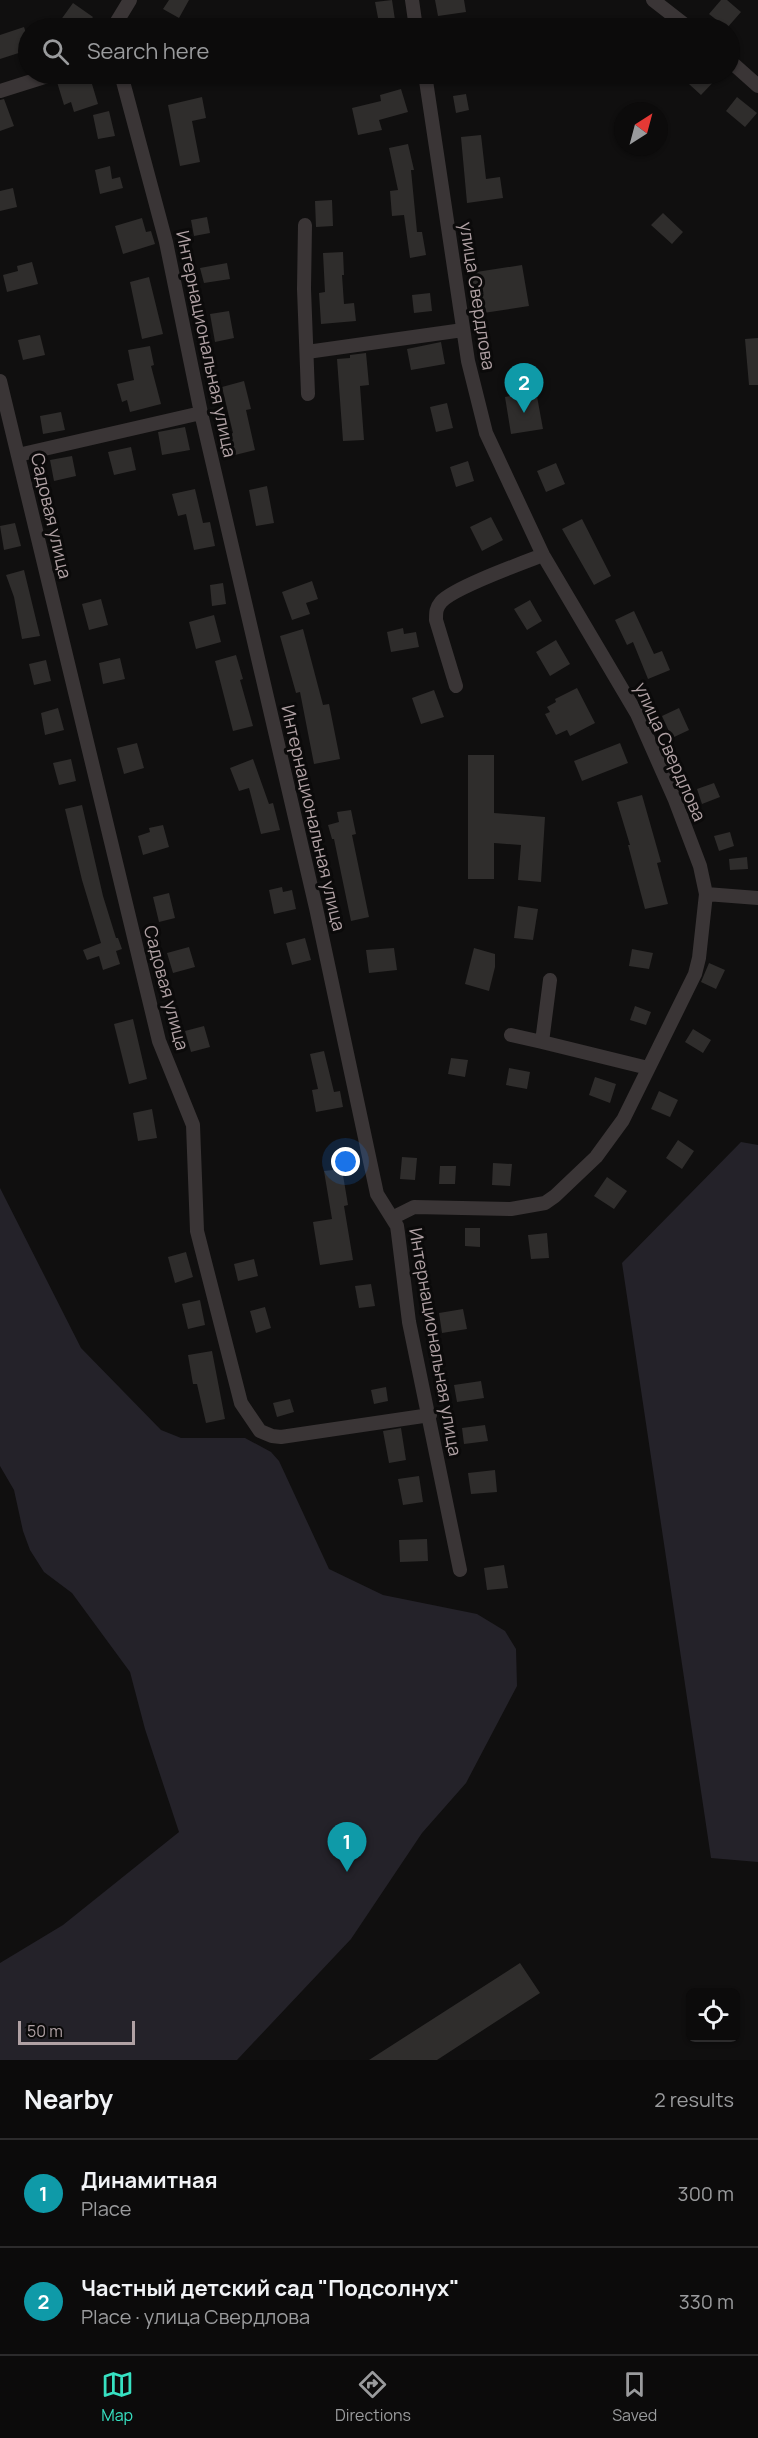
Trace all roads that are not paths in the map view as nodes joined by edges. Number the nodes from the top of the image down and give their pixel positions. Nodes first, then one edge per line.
1 (130, 0) edge
2 (412, 0) edge
3 (653, 0) edge
4 (119, 18) edge
5 (415, 18) edge
6 (676, 18) edge
7 (740, 70) edge
8 (22, 84) edge
9 (125, 84) edge
10 (426, 84) edge
11 (758, 86) edge
12 (0, 91) edge
13 (305, 225) dead end
14 (463, 330) junction
15 (307, 352) junction
16 (0, 381) edge
17 (308, 394) dead end
18 (201, 413) junction
19 (18, 455) junction
20 (543, 555) junction
21 (456, 686) dead end
22 (706, 894) junction
23 (758, 898) edge
24 (550, 980) dead end
25 (511, 1035) dead end
26 (542, 1042) junction
27 (648, 1068) junction
28 (392, 1218) junction
29 (430, 1414) junction
30 (460, 1570) dead end

1 - 4 street
2 - 5 street
3 - 6 street
7 - 11 street
8 - 12 street
9 - 18 street, Интернациональная улица
10 - 14 street, улица Свердлова
13 - 15 street
14 - 15 street
14 - 20 street, улица Свердлова
15 - 17 street
16 - 19 street, Садовая улица
18 - 19 street
18 - 28 street, Интернациональная улица
19 - 29 street, Садовая улица
20 - 21 street
20 - 22 street, улица Свердлова
22 - 23 street
22 - 27 street, улица Свердлова
24 - 26 street
25 - 26 street
26 - 27 street
27 - 28 street, улица Свердлова
28 - 29 street, Интернациональная улица
29 - 30 street, Интернациональная улица

